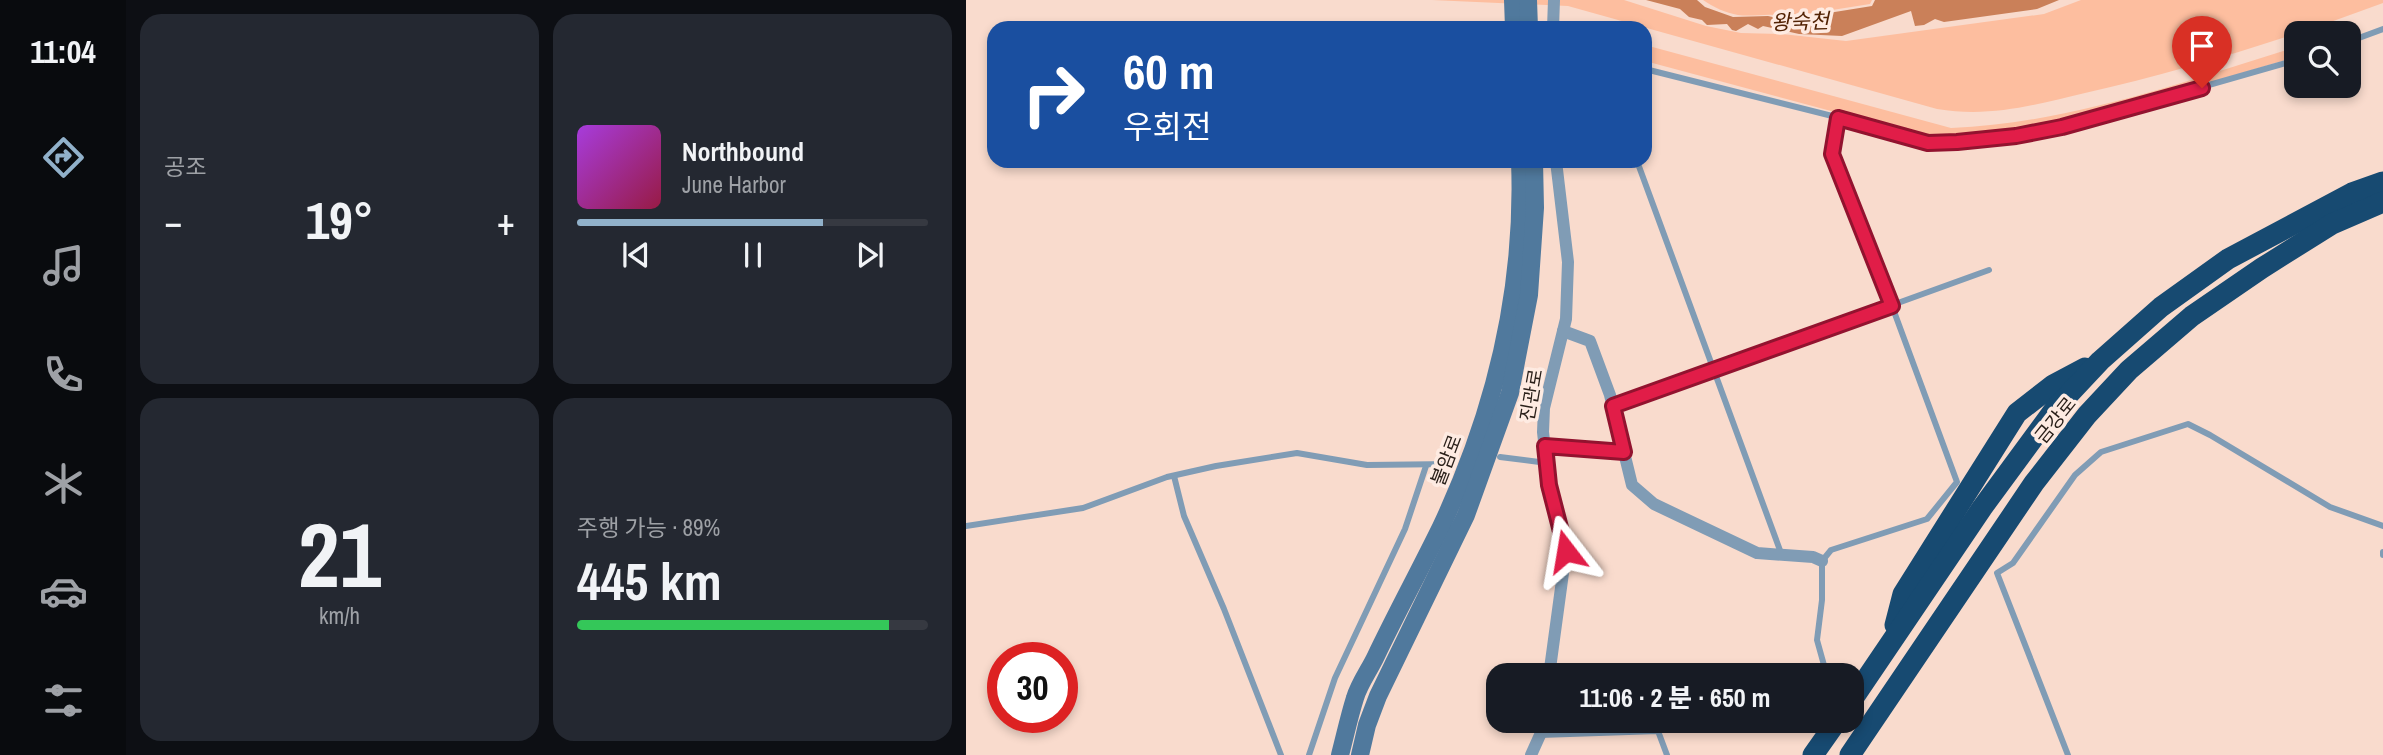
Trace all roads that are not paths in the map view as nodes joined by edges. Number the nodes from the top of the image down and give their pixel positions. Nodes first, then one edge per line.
1 (1513, 0) edge
2 (1528, 0) edge
3 (1554, 0) edge
4 (1514, 21) edge
5 (1529, 21) edge
6 (1553, 21) edge
7 (2383, 29) edge
8 (2361, 37) edge
9 (2284, 63) edge
10 (1652, 71) edge
11 (1838, 118) junction
12 (2383, 167) edge
13 (1521, 168) edge
14 (1533, 168) edge
15 (1557, 168) edge
16 (1640, 168) edge
17 (2383, 182) edge
18 (2383, 202) edge
19 (1528, 206) junction
20 (2383, 218) edge
21 (2228, 259) junction
22 (2262, 268) junction
23 (1989, 270) dead end
24 (1892, 306) junction
25 (1563, 331) junction
26 (1714, 371) junction
27 (1613, 406) junction
28 (1545, 446) junction
29 (1624, 452) junction
30 (1500, 457) dead end
31 (1547, 463) junction
32 (1452, 464) dead end
33 (1426, 466) junction
34 (1174, 476) junction
35 (966, 526) edge
36 (2383, 526) edge
37 (1782, 555) junction
38 (1822, 561) junction
39 (1551, 663) edge
40 (1823, 663) edge
41 (1864, 682) edge
42 (1829, 733) edge
43 (1541, 735) joint
44 (1281, 755) edge
45 (1308, 755) edge
46 (1340, 755) edge
47 (1360, 755) edge
48 (1531, 755) edge
49 (1667, 755) edge
50 (1814, 755) edge
51 (1850, 755) edge
52 (2068, 755) edge

1 - 4 street
2 - 5 street
3 - 6 street
7 - 8 lane
9 - 11 lane
10 - 11 lane
11 - 24 lane
12 - 21 highway
13 - 19 street, 불암로
14 - 19 street, 불암로
15 - 25 street, 진관로
16 - 26 lane
17 - 21 highway, 금강로
18 - 22 highway, 금강로
19 - 46 street, 불암로
19 - 47 street, 불암로
20 - 22 highway
21 - 41 highway, 금강로
22 - 51 highway, 금강로
23 - 24 lane
24 - 26 lane
24 - 38 lane
25 - 27 street
25 - 28 street, 진관로
26 - 27 lane
26 - 37 lane
27 - 29 street
28 - 29 street
28 - 31 street, 진관로
29 - 37 street
30 - 31 lane
31 - 39 street, 진관로
32 - 33 lane
33 - 34 lane
33 - 45 lane
34 - 35 lane
34 - 44 lane
36 - 52 lane
37 - 38 street
38 - 40 lane
42 - 50 highway
43 - 48 street
43 - 49 lane

